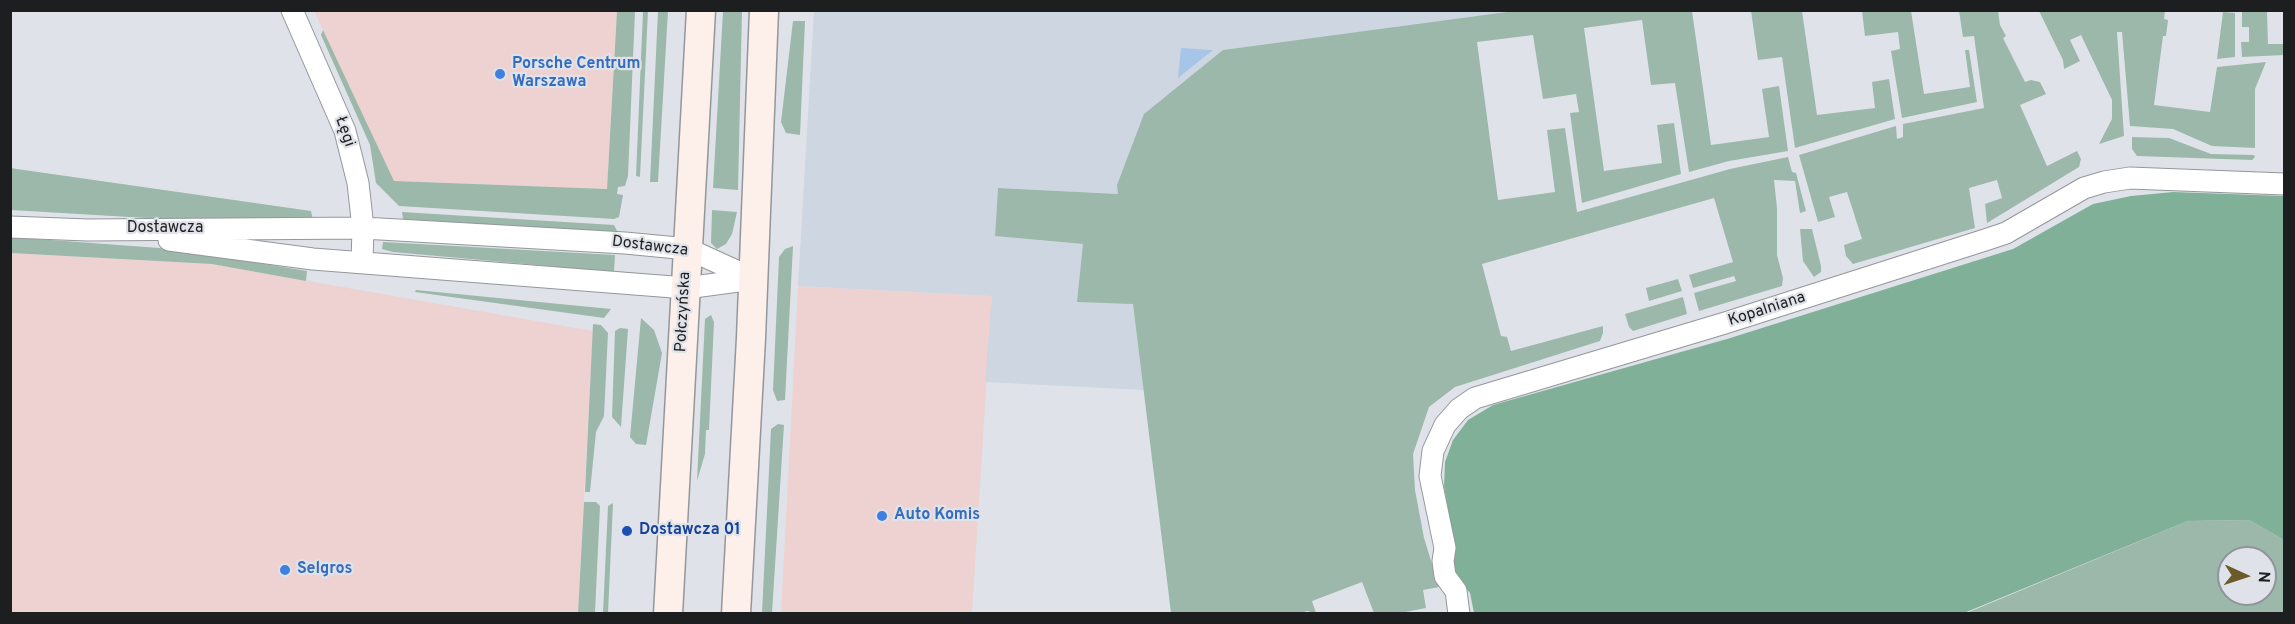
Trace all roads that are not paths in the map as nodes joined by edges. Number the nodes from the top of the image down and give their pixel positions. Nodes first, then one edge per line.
1 (292, 10) edge
2 (701, 10) edge
3 (764, 10) edge
4 (2284, 184) edge
5 (10, 227) edge
6 (363, 228) junction
7 (88, 230) junction
8 (688, 249) junction
9 (362, 262) junction
10 (754, 279) junction
11 (686, 288) junction
12 (668, 614) edge
13 (735, 614) edge
14 (1459, 614) edge

1 - 6 street, Łęgi
2 - 8 main road, Połczyńska
3 - 10 main road
4 - 14 street, Kopalniana
5 - 7 street, Dostawcza
6 - 7 street, Dostawcza
6 - 8 street, Dostawcza
6 - 9 street, Łęgi
7 - 9 street, Dostawcza
8 - 10 street, Dostawcza
8 - 11 main road, Połczyńska
9 - 11 street, Dostawcza
10 - 11 street, Dostawcza
10 - 13 main road
11 - 12 main road, Połczyńska

